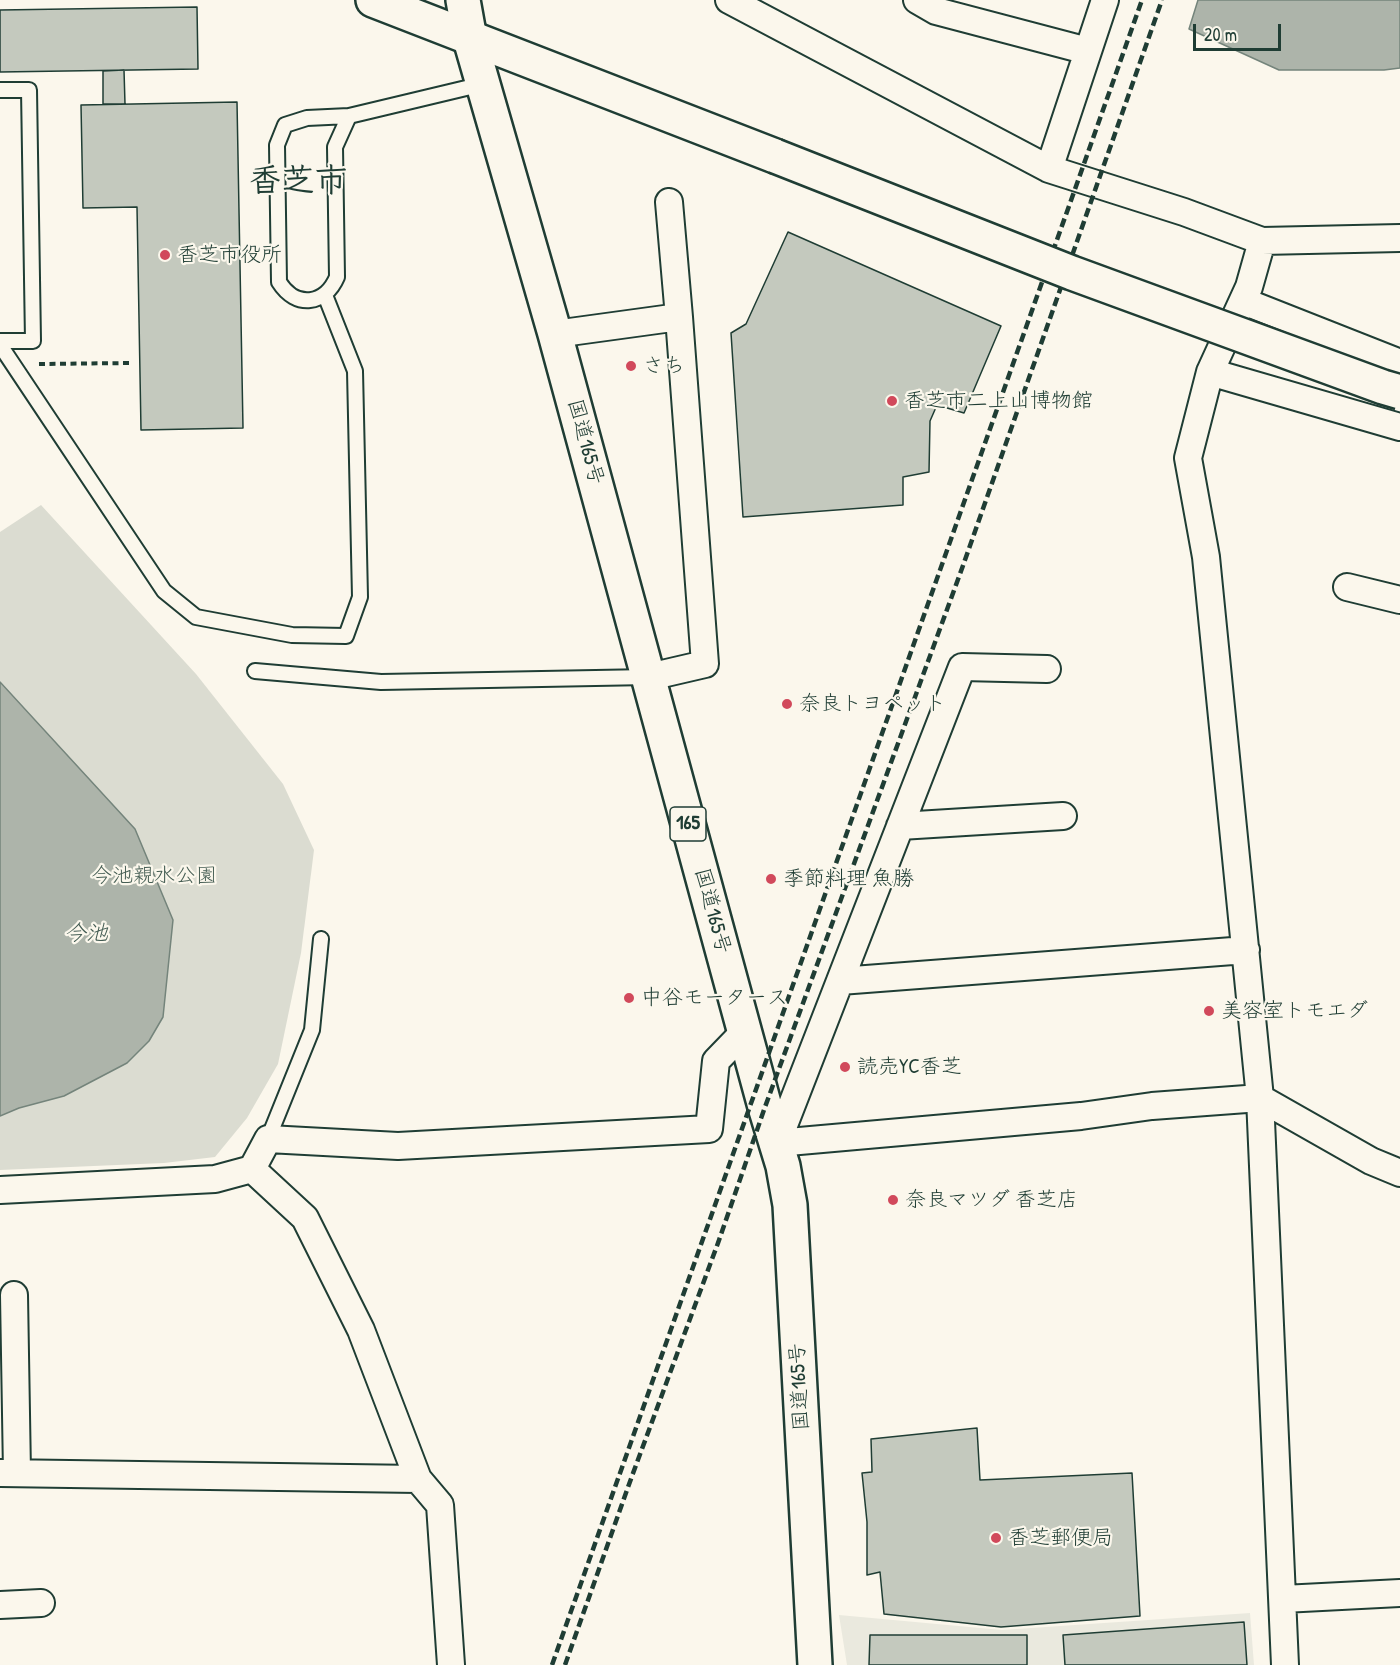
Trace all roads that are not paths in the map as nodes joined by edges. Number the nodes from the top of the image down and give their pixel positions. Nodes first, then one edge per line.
1 (373, 0) edge
2 (463, 0) edge
3 (729, 0) edge
4 (917, 0) edge
5 (1105, 0) edge
6 (470, 39) junction
7 (1088, 51) junction
8 (483, 84) junction
9 (0, 90) edge
10 (349, 116) junction
11 (1049, 169) junction
12 (669, 202) dead end
13 (1400, 238) edge
14 (1262, 241) junction
15 (325, 295) junction
16 (1243, 301) junction
17 (680, 316) junction
18 (555, 334) junction
19 (0, 343) edge
20 (1400, 363) edge
21 (1210, 372) junction
22 (1400, 392) edge
23 (1400, 428) edge
24 (1347, 587) dead end
25 (1400, 600) edge
26 (1047, 669) dead end
27 (255, 671) dead end
28 (649, 677) junction
29 (1064, 816) dead end
30 (900, 826) junction
31 (321, 939) dead end
32 (1246, 950) junction
33 (840, 981) junction
34 (745, 1031) junction
35 (1260, 1098) junction
36 (268, 1139) junction
37 (777, 1143) junction
38 (252, 1169) junction
39 (1400, 1173) edge
40 (0, 1190) edge
41 (14, 1295) dead end
42 (8, 1473) edge
43 (418, 1479) junction
44 (1400, 1593) edge
45 (1283, 1599) junction
46 (41, 1604) dead end
47 (0, 1605) edge
48 (451, 1665) edge
49 (815, 1665) edge
50 (1285, 1665) edge

1 - 6 main road
2 - 6 main road, 国道165号 / 165
3 - 11 street
4 - 7 street
5 - 7 street
6 - 8 main road, 国道165号 / 165
6 - 22 main road, bridge
7 - 11 street
8 - 10 lane
8 - 18 main road, 国道165号 / 165
9 - 19 lane
10 - 15 lane
10 - 15 lane
11 - 14 street
12 - 17 street
13 - 14 street
14 - 16 street
15 - 19 lane
16 - 20 street
16 - 21 street
17 - 18 street
17 - 28 street
18 - 28 main road, 国道165号 / 165
21 - 23 street
21 - 32 street
24 - 25 street
26 - 30 street
27 - 28 lane
28 - 34 main road, 国道165号 / 165
29 - 30 street
30 - 33 street
31 - 36 lane
32 - 33 street
32 - 35 street
33 - 37 street
34 - 36 street
34 - 37 main road, 国道165号 / 165
35 - 37 street
35 - 39 street
35 - 45 street
36 - 38 street
37 - 49 main road, 国道165号 / 165
38 - 40 street
38 - 43 street
41 - 42 street
42 - 43 street
43 - 48 street
44 - 45 street
45 - 50 street
46 - 47 street

